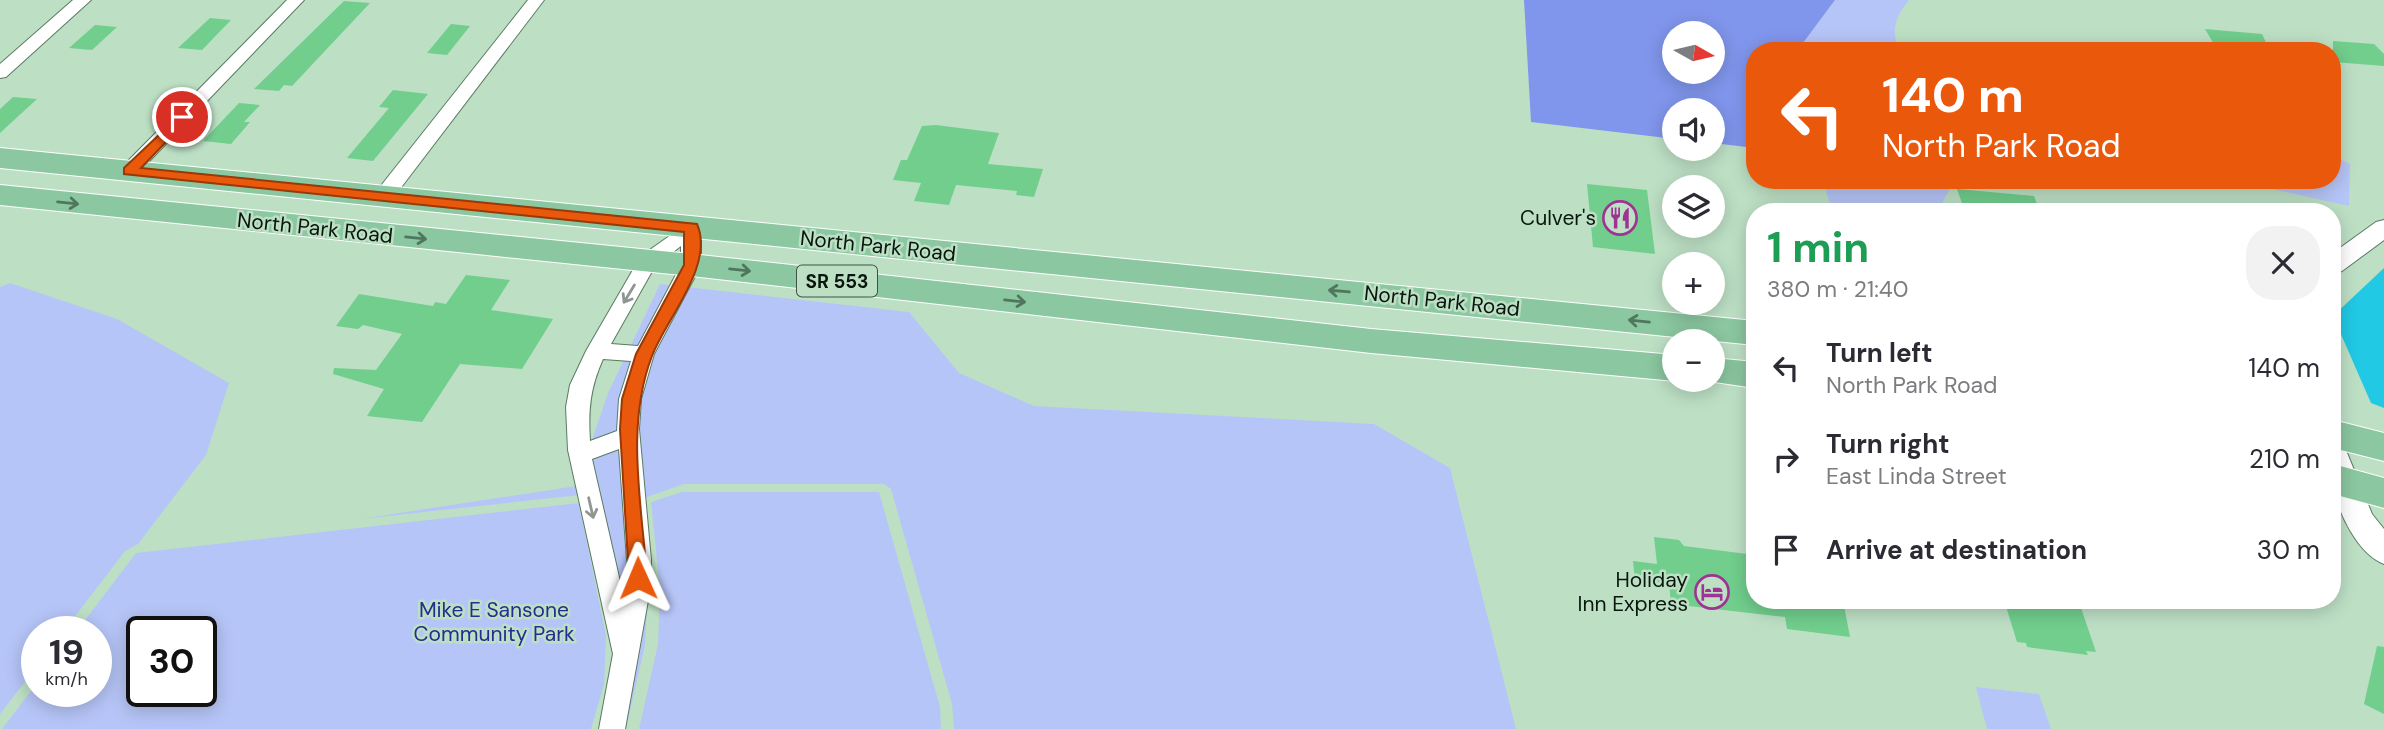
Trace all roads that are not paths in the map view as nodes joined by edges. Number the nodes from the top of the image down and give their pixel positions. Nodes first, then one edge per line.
1 (83, 0) edge
2 (296, 0) edge
3 (536, 0) edge
4 (0, 73) edge
5 (0, 158) edge
6 (129, 171) junction
7 (0, 195) edge
8 (383, 197) junction
9 (691, 228) junction
10 (2384, 228) edge
11 (2341, 259) edge
12 (648, 261) junction
13 (691, 265) junction
14 (1102, 268) junction
15 (866, 285) junction
16 (1746, 332) edge
17 (1662, 345) edge
18 (1746, 348) edge
19 (1486, 349) junction
20 (596, 351) junction
21 (1725, 351) edge
22 (644, 354) junction
23 (1662, 367) edge
24 (1725, 372) edge
25 (1746, 374) edge
26 (629, 436) junction
27 (2341, 436) edge
28 (2384, 447) edge
29 (580, 454) junction
30 (2341, 472) edge
31 (2341, 481) edge
32 (2384, 493) edge
33 (2384, 551) edge
34 (625, 656) junction
35 (612, 729) edge

1 - 4 street
2 - 6 street
3 - 8 street
5 - 6 main road, North Park Road / SR 553
6 - 8 main road, North Park Road / SR 553
7 -> 12 main road, North Park Road / SR 553
8 - 9 main road, North Park Road / SR 553
9 - 12 street
9 - 13 street
9 - 14 main road, North Park Road / SR 553
10 - 11 street
12 - 13 main road, North Park Road / SR 553
12 -> 20 street
13 -> 15 main road, North Park Road / SR 553
13 - 22 street
14 - 15 main road
16 -> 14 main road, North Park Road / SR 553
15 -> 19 main road, North Park Road / SR 553
17 - 19 main road
18 - 21 main road
19 - 23 main road, North Park Road / SR 553
20 - 22 street
20 - 29 street
22 - 26 street
24 - 25 main road
26 - 29 street
26 - 34 street
27 - 28 main road
29 -> 34 street
30 - 32 main road
31 - 33 street
34 - 35 street

